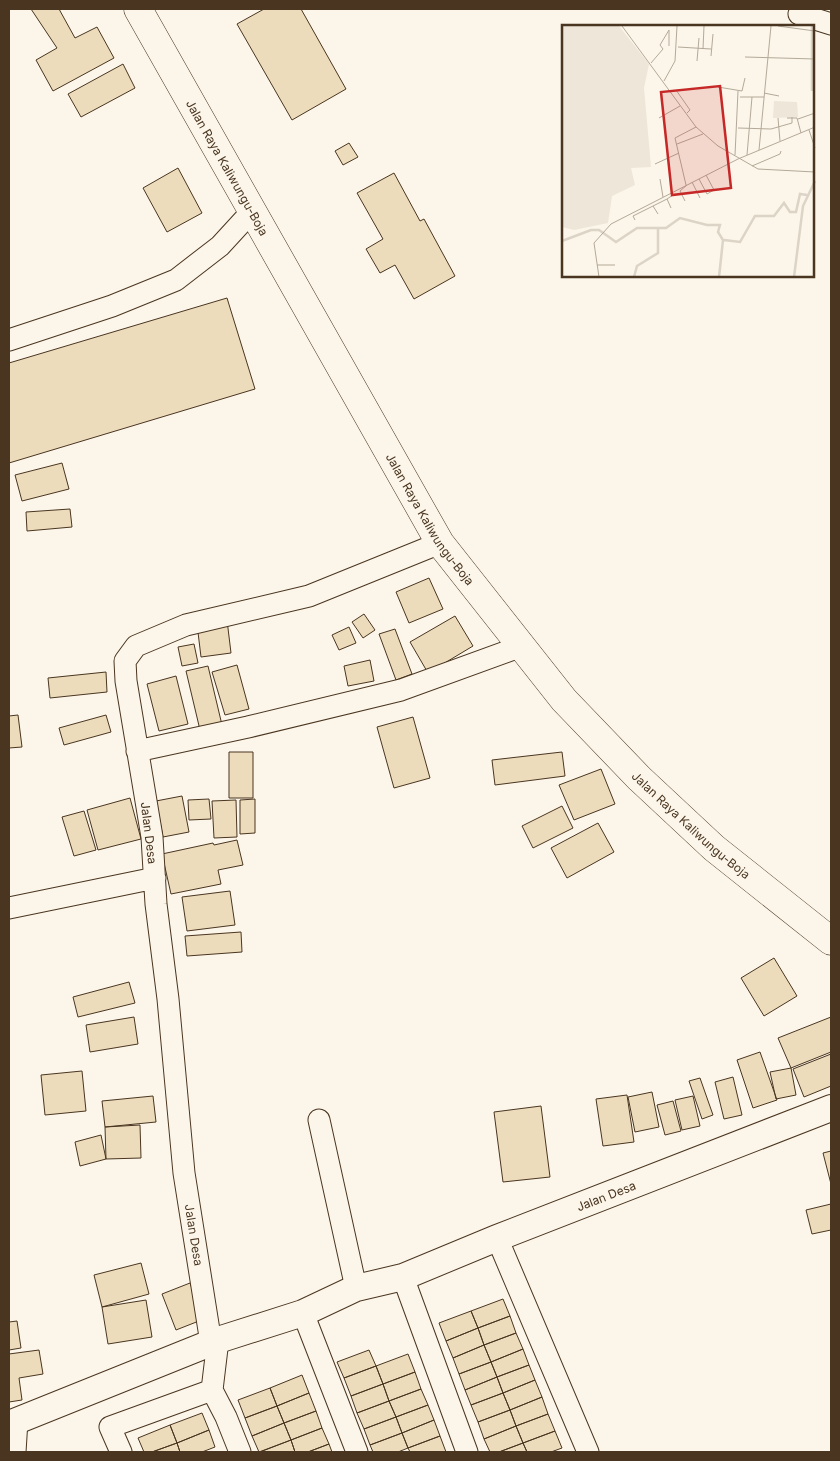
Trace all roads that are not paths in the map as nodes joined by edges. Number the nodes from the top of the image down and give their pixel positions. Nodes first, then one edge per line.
1 (138, 9) edge
2 (799, 14) dead end
3 (831, 24) edge
4 (253, 210) junction
5 (9, 340) edge
6 (440, 543) junction
7 (522, 646) junction
8 (137, 751) junction
9 (155, 878) junction
10 (9, 908) edge
11 (831, 941) edge
12 (831, 1108) edge
13 (319, 1120) dead end
14 (497, 1238) junction
15 (403, 1277) junction
16 (356, 1288) junction
17 (303, 1313) junction
18 (214, 1341) junction
19 (212, 1390) junction
20 (13, 1422) edge
21 (15, 1452) edge
22 (121, 1452) edge
23 (240, 1452) edge
24 (357, 1452) edge
25 (467, 1452) edge
26 (588, 1452) edge

1 - 4 main road, Jalan Raya Kaliwungu-Boja
2 - 3 street
4 - 5 street
4 - 6 main road, Jalan Raya Kaliwungu-Boja
6 - 7 main road, Jalan Raya Kaliwungu-Boja
6 - 8 street, Jalan Desa
7 - 8 street
7 - 11 main road, Jalan Raya Kaliwungu-Boja
8 - 9 street, Jalan Desa
9 - 10 street
9 - 18 street, Jalan Desa
12 - 14 street, Jalan Desa
13 - 16 street
14 - 15 street, Jalan Desa
14 - 26 street
15 - 16 street, Jalan Desa
15 - 25 street
16 - 17 street, Jalan Desa
17 - 18 street, Jalan Desa
17 - 24 street
18 - 19 street
18 - 20 street, Jalan Desa
19 - 22 street
19 - 23 street
20 - 21 street

